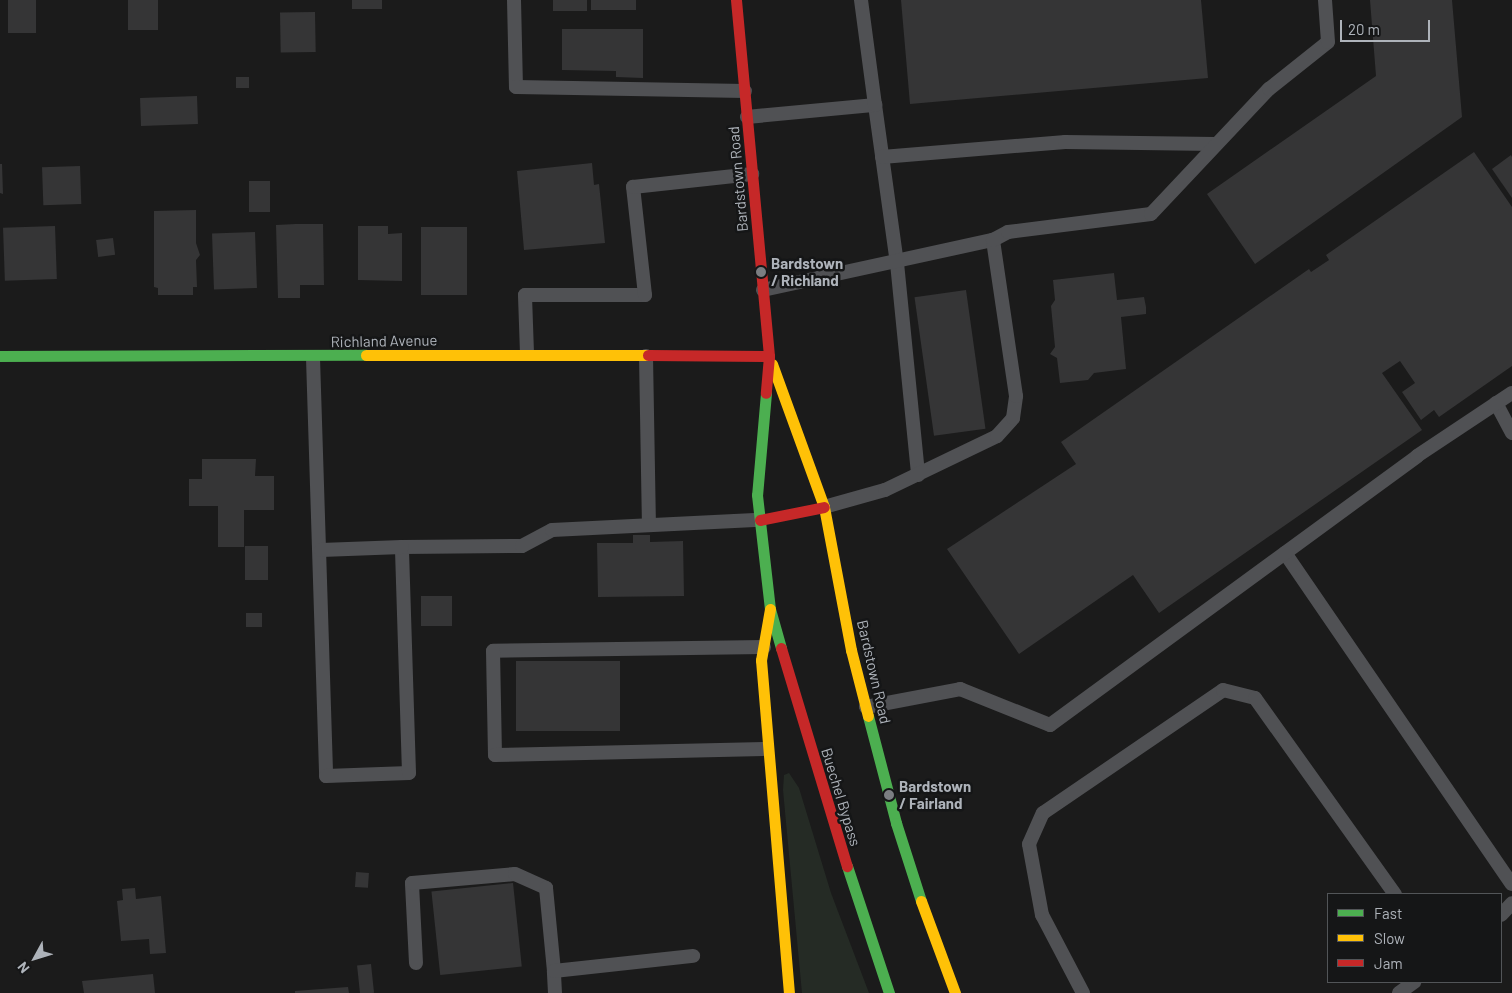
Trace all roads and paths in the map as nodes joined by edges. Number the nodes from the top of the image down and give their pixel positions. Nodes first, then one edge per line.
1 (514, 0) edge
2 (736, 0) edge
3 (861, 0) edge
4 (1325, 0) edge
5 (745, 91) junction
6 (875, 105) junction
7 (747, 117) junction
8 (1215, 144) junction
9 (882, 157) junction
10 (752, 174) junction
11 (993, 240) junction
12 (897, 263) junction
13 (763, 290) junction
14 (527, 353) junction
15 (0, 356) edge
16 (646, 356) junction
17 (769, 356) junction
18 (313, 358) junction
19 (1512, 393) edge
20 (1496, 403) junction
21 (1512, 433) edge
22 (918, 475) junction
23 (824, 507) junction
24 (760, 520) junction
25 (649, 524) junction
26 (402, 547) junction
27 (321, 550) junction
28 (1285, 553) junction
29 (770, 609) junction
30 (764, 647) junction
31 (866, 706) junction
32 (766, 749) junction
33 (1512, 884) edge
34 (1394, 893) edge
35 (1512, 902) edge
36 (1502, 914) edge
37 (693, 956) dead end
38 (416, 963) dead end
39 (554, 971) junction
40 (1413, 983) edge
41 (555, 993) edge
42 (789, 993) edge
43 (889, 993) edge
44 (956, 993) edge
45 (1083, 993) edge
46 (1399, 993) edge

1 - 5 lane
2 - 5 main road, Bardstown Road
3 - 6 lane
4 - 8 lane
5 - 7 main road, Bardstown Road
6 - 7 lane
6 - 9 lane
7 - 10 main road, Bardstown Road
8 - 9 lane
8 - 11 lane
9 - 12 lane
10 - 13 main road, Bardstown Road
10 - 14 lane
11 - 12 lane
11 - 22 lane
12 - 13 lane
12 - 22 lane
13 - 17 main road, Bardstown Road
14 - 16 main road, Richland Avenue
14 - 18 main road, Richland Avenue
15 - 18 main road, Richland Avenue
16 - 17 main road, Richland Avenue
16 - 25 lane
17 - 23 main road, Bardstown Road
17 - 24 main road, Bardstown Road
18 - 27 lane
19 - 20 lane
20 - 21 lane
20 - 28 lane
22 - 23 lane
23 - 24 main road
23 - 31 main road, Bardstown Road
24 - 25 lane
24 - 29 main road, Bardstown Road
25 - 26 lane
26 - 27 lane
26 - 27 lane
28 - 31 lane
28 - 33 lane
29 - 30 main road, Bardstown Road
29 - 43 main road, Buechel Bypass
30 - 32 main road, Bardstown Road
30 - 32 lane
31 - 44 main road, Bardstown Road
32 - 42 main road, Bardstown Road
34 - 45 lane
35 - 36 lane
37 - 39 lane
38 - 39 lane
39 - 41 lane
40 - 46 lane

